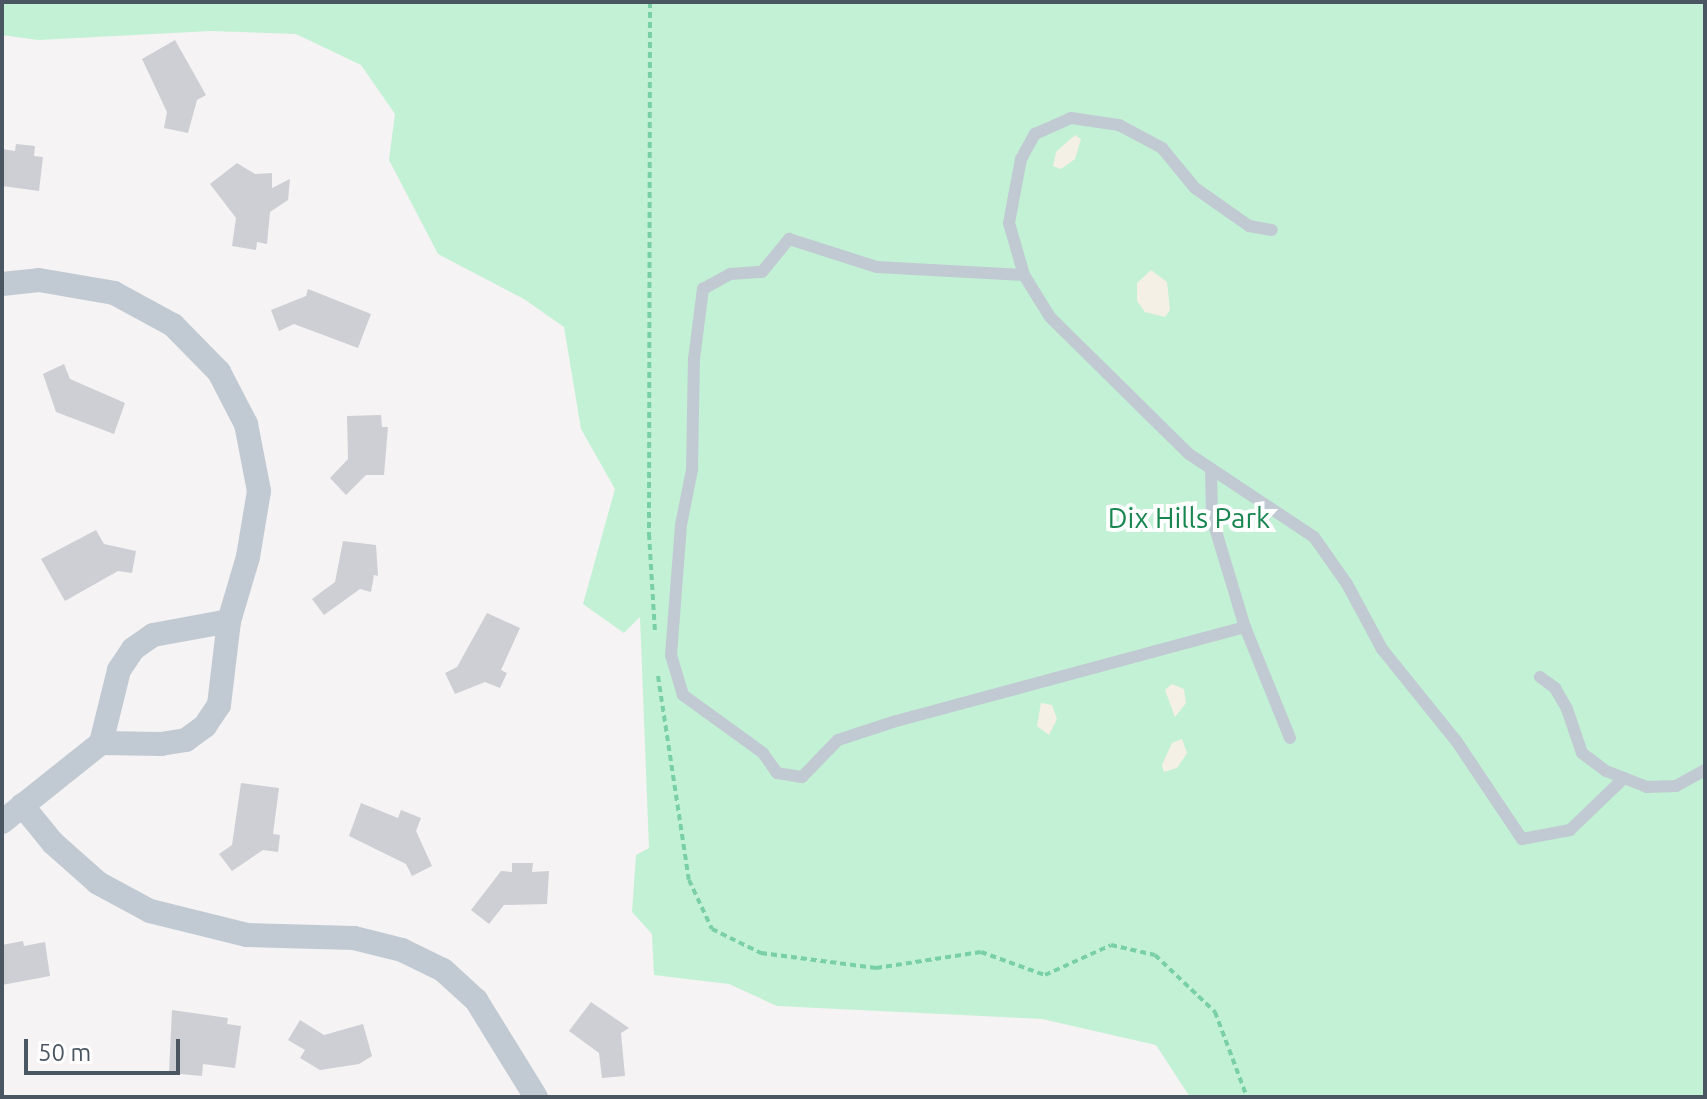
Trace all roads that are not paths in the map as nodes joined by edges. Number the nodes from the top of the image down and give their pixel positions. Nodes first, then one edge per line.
1 (1272, 230) dead end
2 (1024, 275) junction
3 (2, 284) edge
4 (1211, 469) junction
5 (229, 621) junction
6 (1245, 627) junction
7 (1540, 677) dead end
8 (1290, 738) dead end
9 (101, 743) junction
10 (1705, 770) edge
11 (1624, 778) junction
12 (22, 805) junction
13 (2, 822) edge
14 (536, 1097) edge

1 - 2 lane
2 - 4 lane
2 - 6 lane
3 - 5 street
4 - 6 lane
4 - 11 lane
5 - 9 street
5 - 9 street
6 - 8 lane
7 - 11 lane
9 - 12 street
10 - 11 lane
12 - 13 street
12 - 14 street

